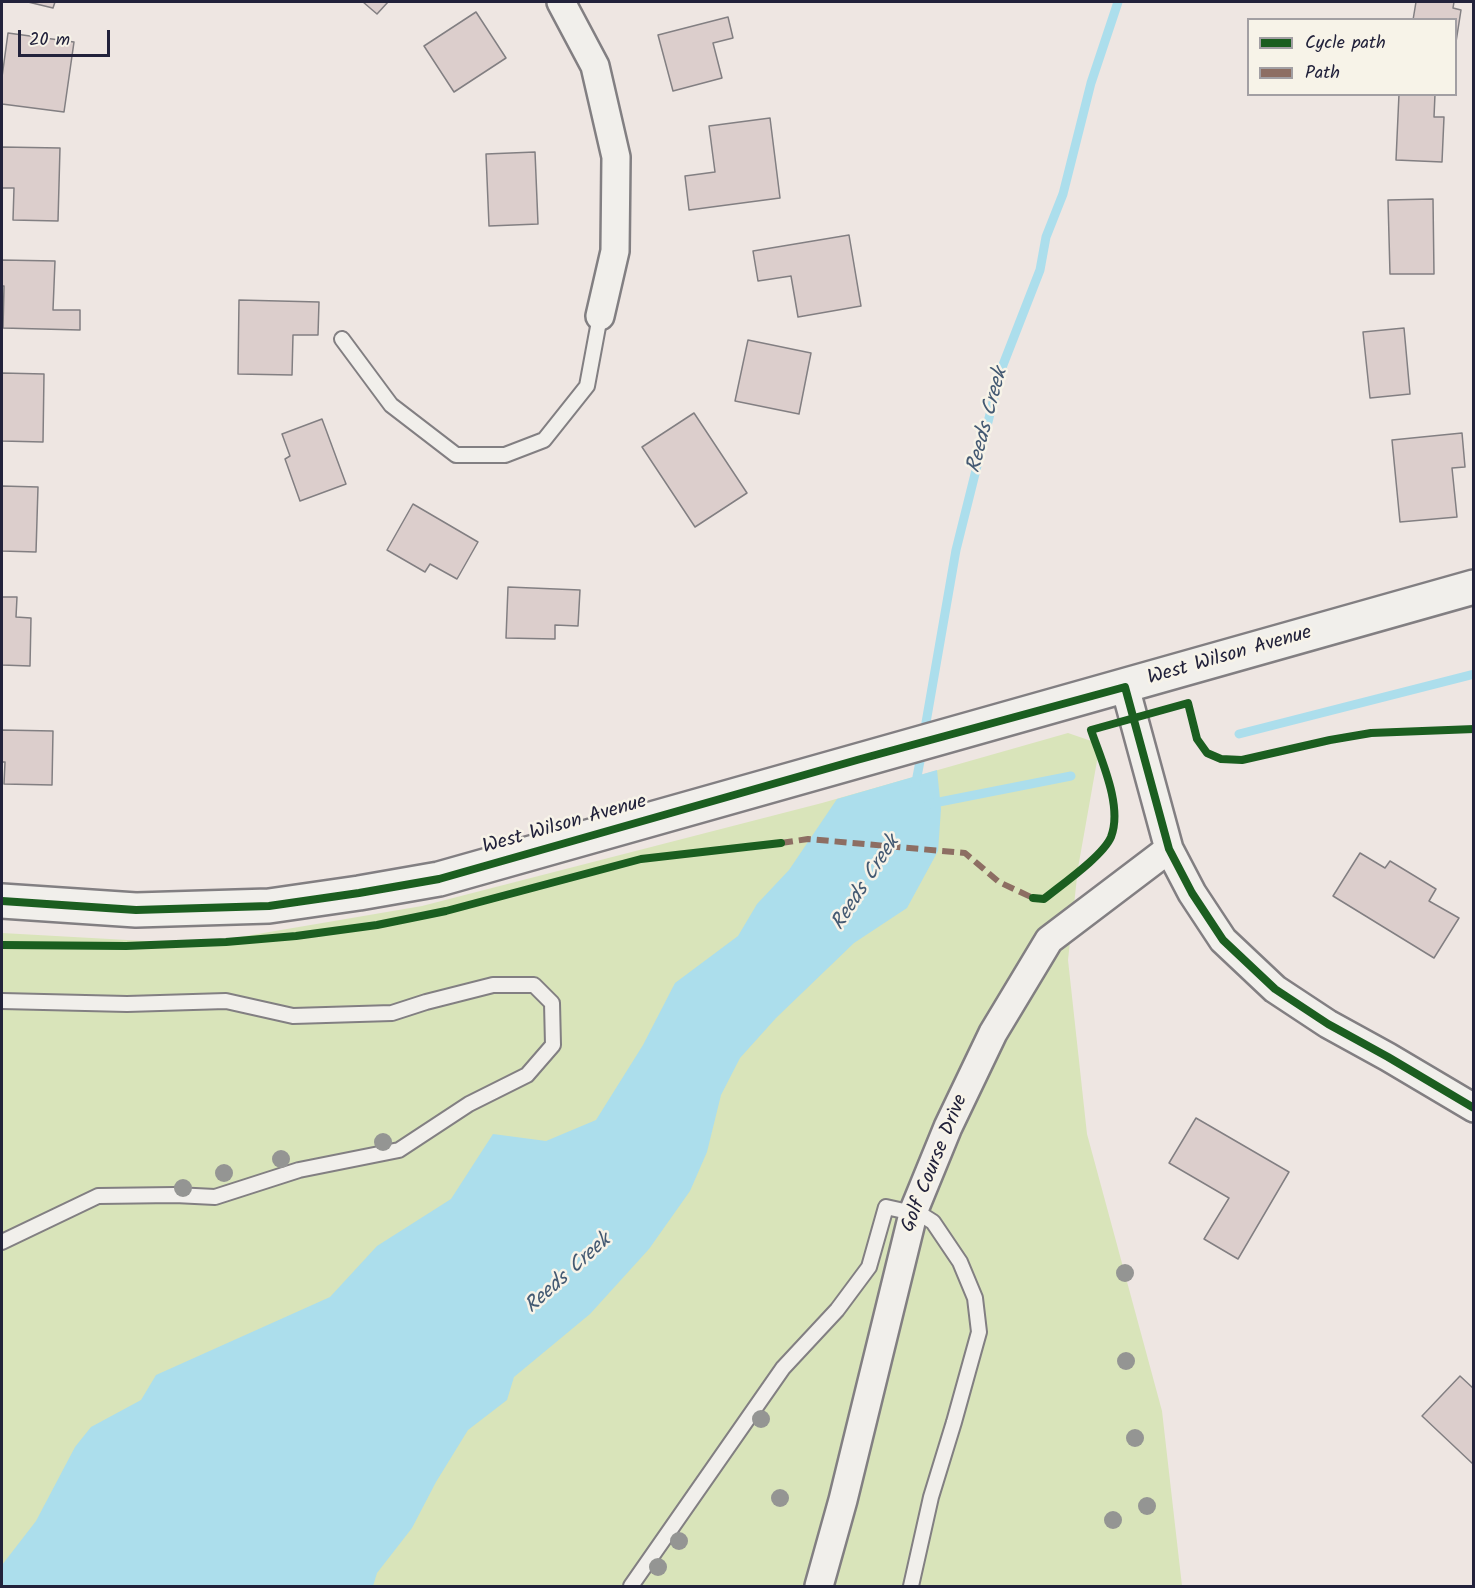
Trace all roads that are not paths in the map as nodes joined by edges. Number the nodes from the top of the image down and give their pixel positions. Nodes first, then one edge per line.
1 (561, 2) edge
2 (600, 316) joint
3 (342, 339) dead end
4 (1473, 587) edge
5 (1125, 687) junction
6 (1169, 849) junction
7 (2, 902) edge
8 (2, 1001) edge
9 (1473, 1108) edge
10 (913, 1212) junction
11 (2, 1242) edge
12 (631, 1587) edge
13 (819, 1587) edge
14 (911, 1587) edge

1 - 2 street
2 - 3 lane
4 - 5 street, West Wilson Avenue
5 - 6 street
5 - 7 street, West Wilson Avenue
6 - 9 street
6 - 10 street, Golf Course Drive
8 - 11 lane
10 - 12 lane
10 - 13 street, Golf Course Drive
10 - 14 lane

